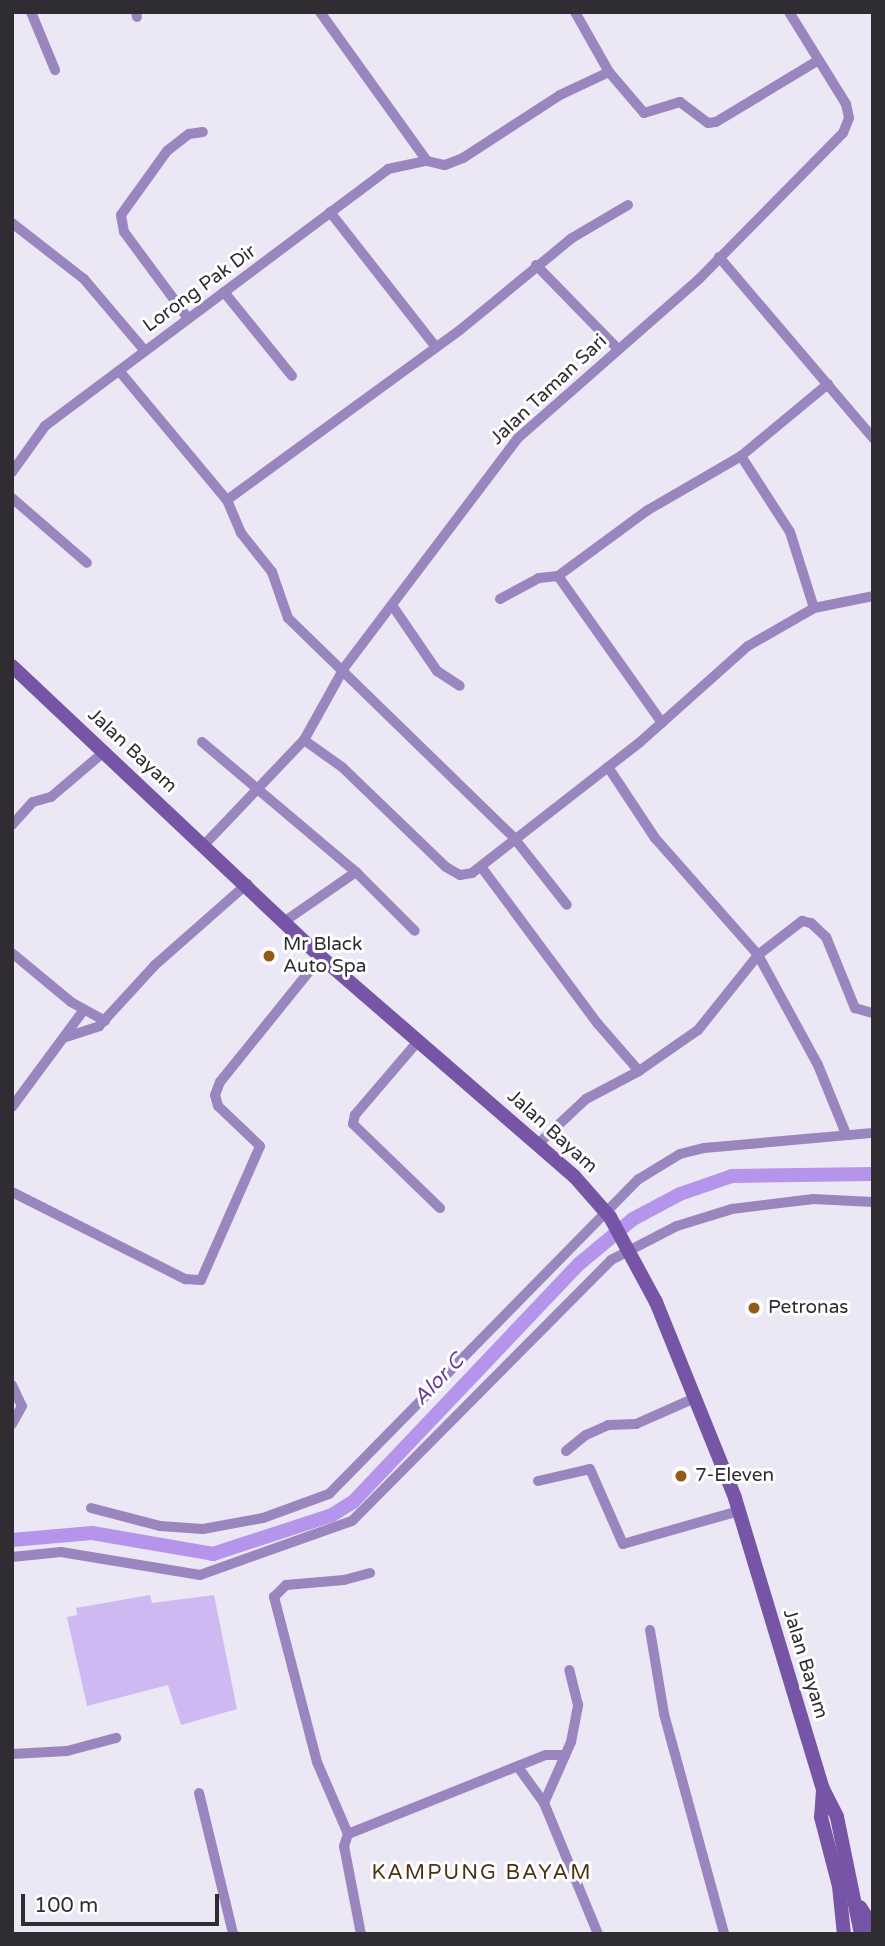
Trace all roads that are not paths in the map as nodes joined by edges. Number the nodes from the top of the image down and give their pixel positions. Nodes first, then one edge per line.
1 (31, 12) edge
2 (320, 12) edge
3 (575, 12) edge
4 (789, 12) edge
5 (817, 61) junction
6 (55, 70) dead end
7 (609, 72) junction
8 (202, 132) dead end
9 (427, 161) junction
10 (628, 205) dead end
11 (330, 212) junction
12 (12, 223) edge
13 (719, 257) junction
14 (536, 265) junction
15 (224, 292) junction
16 (187, 317) junction
17 (436, 347) junction
18 (618, 349) junction
19 (145, 351) junction
20 (121, 373) junction
21 (292, 376) dead end
22 (828, 384) junction
23 (873, 438) edge
24 (741, 456) junction
25 (12, 472) edge
26 (12, 498) edge
27 (227, 500) junction
28 (87, 563) dead end
29 (558, 576) junction
30 (873, 596) edge
31 (500, 599) dead end
32 (391, 605) junction
33 (814, 608) junction
34 (12, 666) edge
35 (344, 668) junction
36 (460, 685) dead end
37 (662, 723) junction
38 (304, 740) junction
39 (202, 742) dead end
40 (105, 751) junction
41 (608, 767) junction
42 (260, 787) junction
43 (12, 825) edge
44 (514, 838) junction
45 (204, 845) junction
46 (482, 868) junction
47 (356, 872) junction
48 (247, 884) junction
49 (567, 905) dead end
50 (285, 921) junction
51 (415, 931) dead end
52 (12, 953) edge
53 (758, 955) junction
54 (321, 957) junction
55 (83, 1011) junction
56 (873, 1013) edge
57 (105, 1021) junction
58 (66, 1037) junction
59 (419, 1040) junction
60 (639, 1071) junction
61 (12, 1107) edge
62 (873, 1133) edge
63 (846, 1134) junction
64 (538, 1144) junction
65 (12, 1192) edge
66 (873, 1202) edge
67 (440, 1208) dead end
68 (608, 1214) junction
69 (627, 1245) junction
70 (12, 1385) edge
71 (695, 1398) junction
72 (12, 1424) edge
73 (566, 1451) dead end
74 (538, 1481) dead end
75 (91, 1508) dead end
76 (739, 1511) junction
77 (12, 1557) edge
78 (370, 1573) dead end
79 (650, 1630) dead end
80 (569, 1670) dead end
81 (116, 1738) dead end
82 (12, 1754) edge
83 (565, 1755) junction
84 (517, 1768) junction
85 (199, 1793) dead end
86 (544, 1802) junction
87 (348, 1834) junction
88 (846, 1884) junction
89 (873, 1927) edge
90 (233, 1934) edge
91 (361, 1934) edge
92 (598, 1934) edge
93 (724, 1934) edge
94 (835, 1934) edge
95 (844, 1934) edge
96 (861, 1934) edge

1 - 6 street
2 - 9 street
3 - 7 street
4 - 5 street, Jalan Taman Sari
5 - 7 street
5 - 13 street, Jalan Taman Sari
7 - 9 street, Lorong Pak Dir
8 - 16 street
9 - 11 street, Lorong Pak Dir
10 - 14 street
11 - 15 street, Lorong Pak Dir
11 - 17 street
12 - 19 street
13 - 18 street, Jalan Taman Sari
13 - 22 street
14 - 17 street
14 - 18 street
15 - 16 street, Lorong Pak Dir
15 - 21 street
16 - 19 street, Lorong Pak Dir
17 - 27 street
18 - 32 street, Jalan Taman Sari
19 - 20 street, Lorong Pak Dir
20 - 25 street, Lorong Pak Dir
20 - 27 street
22 - 23 street
22 - 24 street
24 - 29 street
24 - 33 street
26 - 28 street
27 - 35 street
29 - 31 street
29 - 37 street
30 - 33 street
32 - 35 street, Jalan Taman Sari
32 - 36 street
33 - 37 street
34 - 40 main road, Jalan Bayam
35 - 38 street, Jalan Taman Sari
35 - 44 street
37 - 41 street
38 - 42 street, Jalan Taman Sari
38 - 46 street
39 - 42 street
40 - 43 street
40 - 45 main road, Jalan Bayam
41 - 44 street
41 - 53 street
42 - 45 street, Jalan Taman Sari
42 - 47 street
44 - 46 street
44 - 49 street
45 - 48 main road, Jalan Bayam
46 - 60 street
47 - 50 street
47 - 51 street
48 - 50 main road, Jalan Bayam
48 - 57 street
50 - 54 main road, Jalan Bayam
52 - 55 street
53 - 56 street
53 - 60 street
53 - 63 street
54 - 59 main road, Jalan Bayam
54 - 65 street
55 - 57 street
55 - 58 street
57 - 58 street
58 - 61 street
59 - 64 main road, Jalan Bayam
59 - 67 street
60 - 64 street
62 - 63 street
63 - 68 street
64 - 68 main road, Jalan Bayam
66 - 69 street
68 - 69 main road, Jalan Bayam
68 - 75 street
69 - 71 main road, Jalan Bayam
69 - 77 street
70 - 72 street
71 - 73 street
71 - 76 main road, Jalan Bayam
74 - 76 street
76 - 88 main road, Jalan Bayam
78 - 87 street
79 - 93 street
80 - 83 street
81 - 82 street
83 - 84 street
83 - 86 street
84 - 86 street
84 - 87 street
85 - 90 street
86 - 92 street
87 - 91 street
88 - 89 main road
88 - 94 main road
88 - 95 main road, Jalan Bayam
88 - 96 main road, Jalan Bayam

